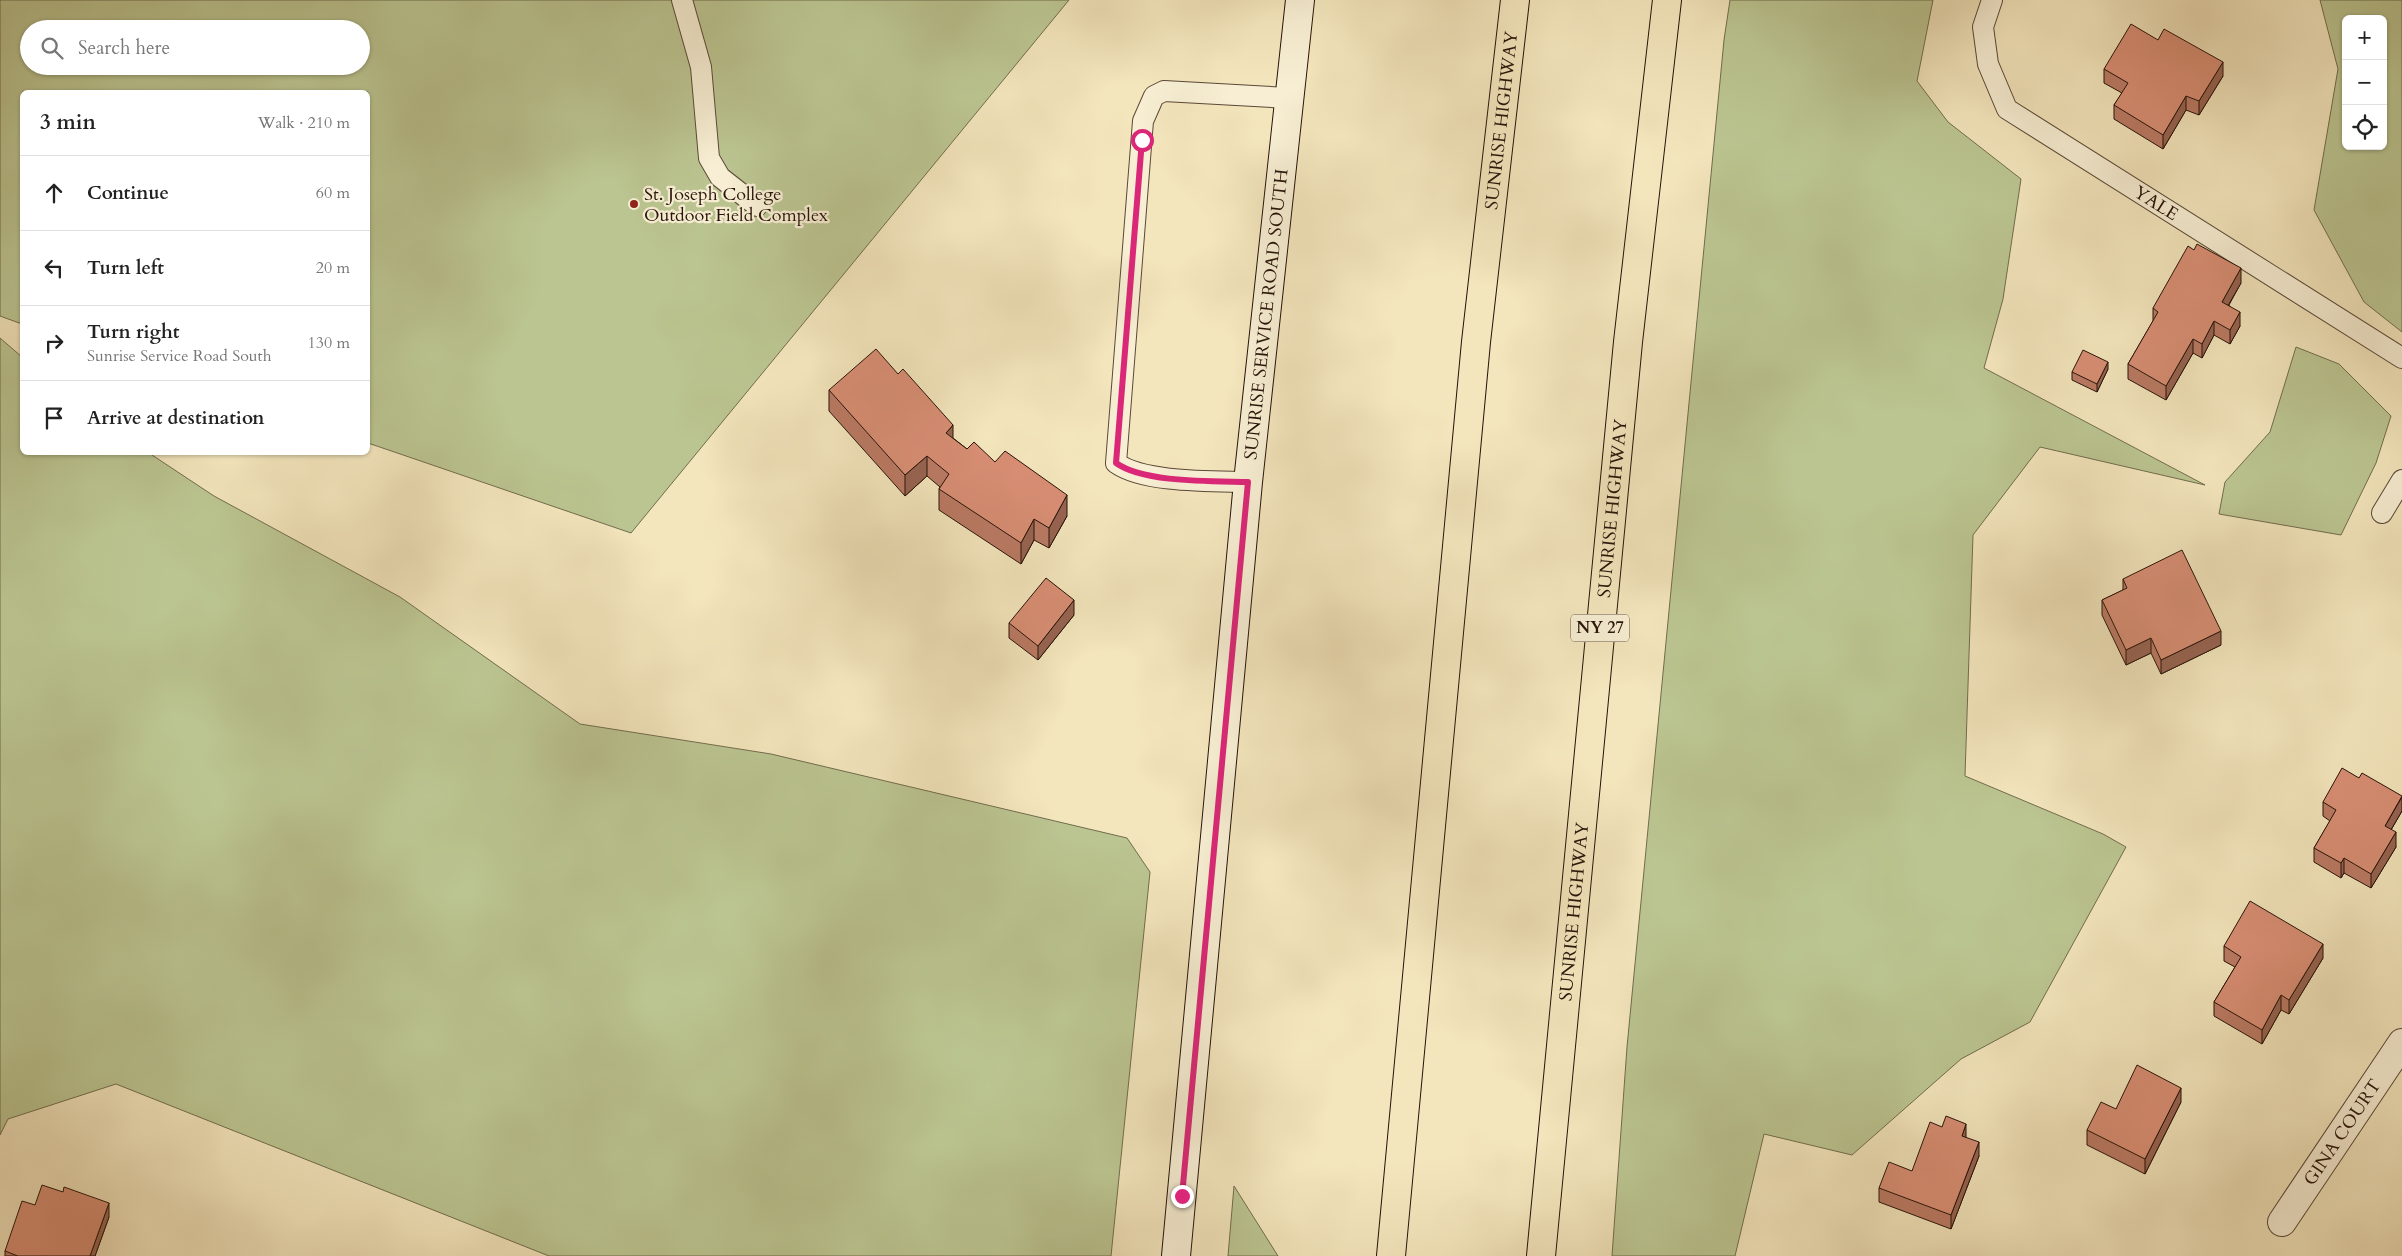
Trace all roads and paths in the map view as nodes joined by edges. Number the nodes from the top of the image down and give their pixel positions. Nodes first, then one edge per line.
1 (682, 0) edge
2 (1300, 0) edge
3 (1515, 0) edge
4 (1666, 0) edge
5 (1992, 0) edge
6 (1288, 98) junction
7 (757, 206) dead end
8 (2402, 358) edge
9 (2402, 480) edge
10 (1248, 482) junction
11 (2382, 512) dead end
12 (2402, 1043) edge
13 (2282, 1222) dead end
14 (1176, 1256) edge
15 (1391, 1256) edge
16 (1541, 1256) edge

1 - 7 lane
2 - 6 main road, SUNRISE SERVICE ROAD SOUTH
3 - 15 highway, SUNRISE HIGHWAY
4 - 16 highway, SUNRISE HIGHWAY / NY 27
5 - 8 lane, YALE
6 - 10 main road, SUNRISE SERVICE ROAD SOUTH
6 - 10 lane
9 - 11 lane
10 - 14 main road, SUNRISE SERVICE ROAD SOUTH
12 - 13 main road, GINA COURT

